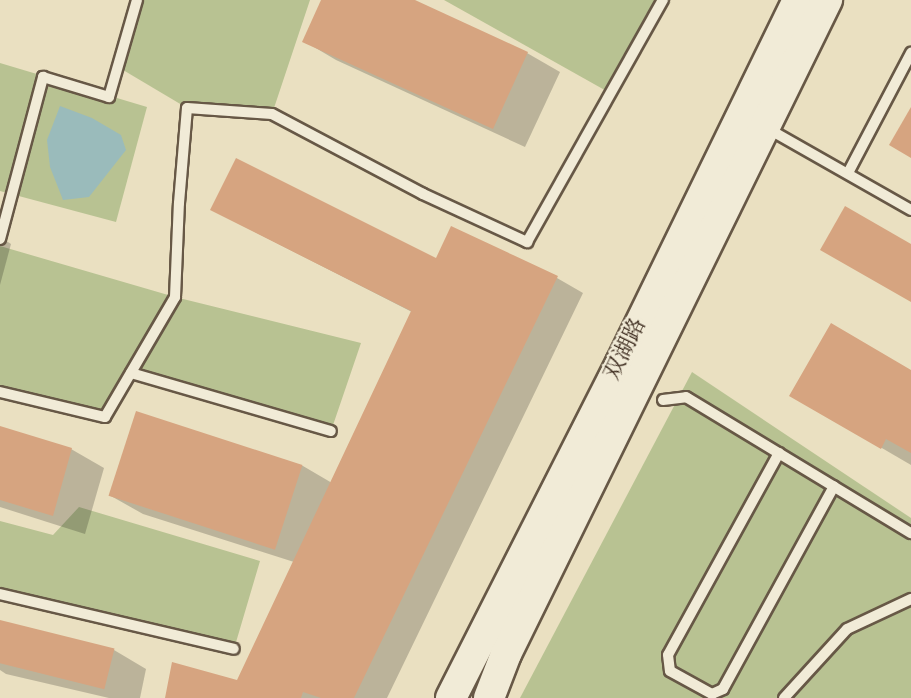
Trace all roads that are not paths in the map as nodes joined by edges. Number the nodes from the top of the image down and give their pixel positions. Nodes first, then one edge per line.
1 (137, 0) edge
2 (663, 0) edge
3 (798, 0) edge
4 (827, 0) edge
5 (911, 53) edge
6 (765, 126) junction
7 (848, 173) junction
8 (911, 210) edge
9 (0, 239) edge
10 (131, 373) junction
11 (0, 392) edge
12 (663, 400) dead end
13 (331, 432) dead end
14 (779, 453) junction
15 (834, 486) junction
16 (911, 533) edge
17 (0, 594) edge
18 (911, 600) edge
19 (234, 648) dead end
20 (451, 698) edge
21 (489, 698) edge
22 (784, 698) edge

1 - 9 lane
2 - 10 lane
3 - 20 main road, 双湖路
4 - 6 main road, 双湖路
5 - 7 lane
6 - 7 lane
6 - 21 main road, 双湖路
7 - 8 lane
10 - 11 lane
10 - 13 lane
12 - 14 lane
14 - 15 lane
14 - 15 lane
15 - 16 lane
17 - 19 lane
18 - 22 lane

